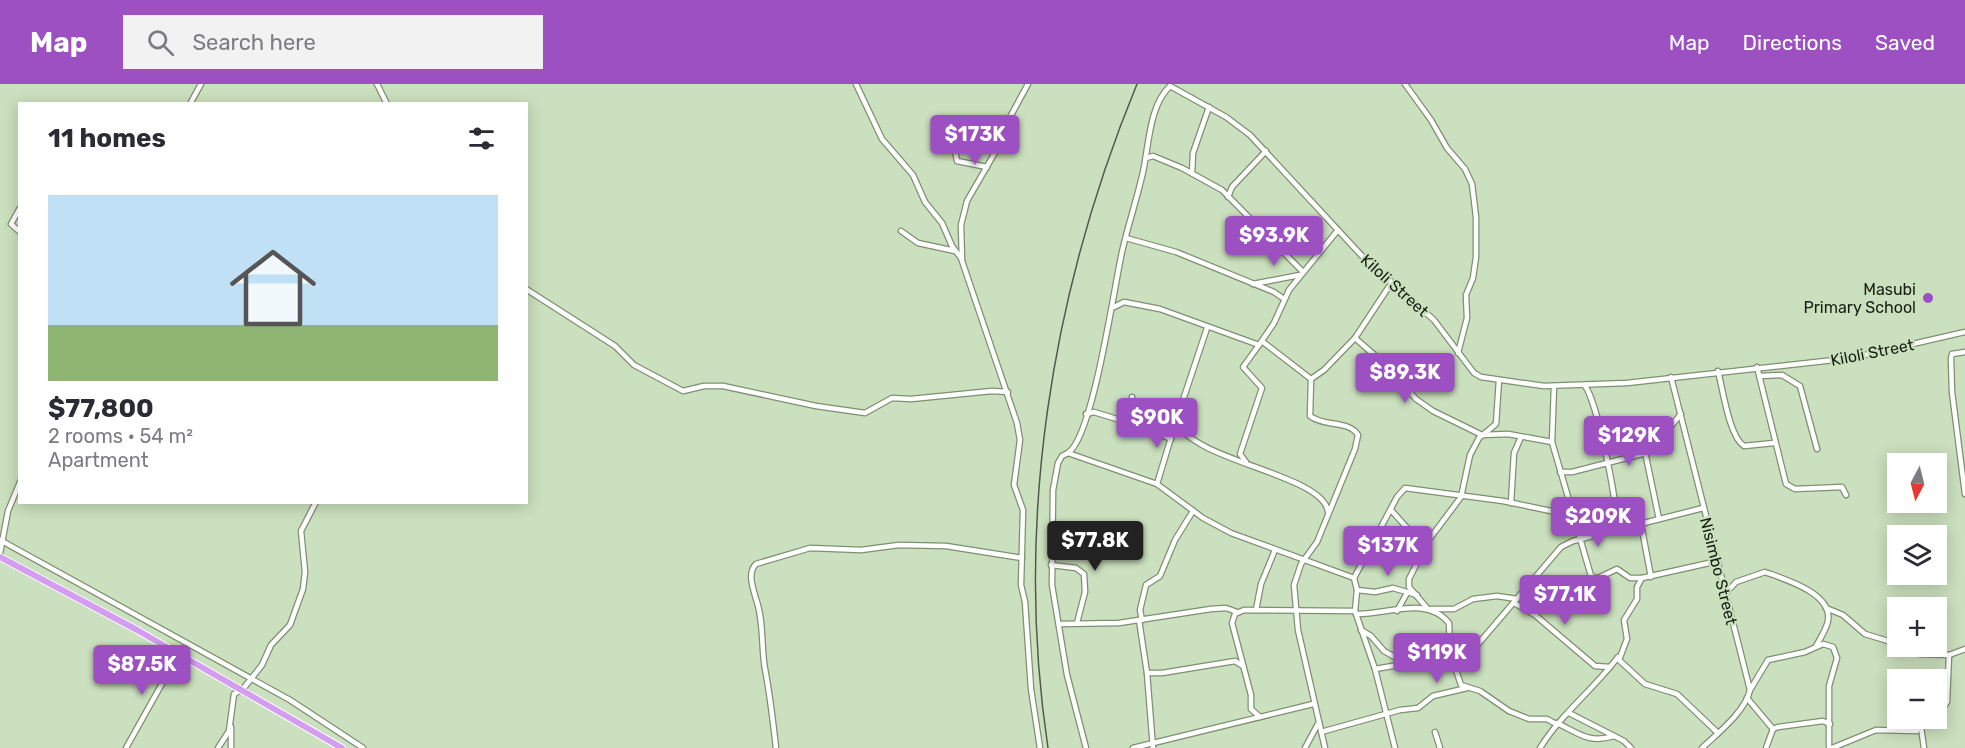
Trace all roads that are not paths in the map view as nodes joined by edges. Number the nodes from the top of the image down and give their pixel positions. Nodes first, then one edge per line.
1 (201, 84) edge
2 (376, 84) edge
3 (856, 84) edge
4 (1028, 84) edge
5 (1405, 84) edge
6 (1170, 85) edge
7 (191, 102) edge
8 (386, 102) edge
9 (1209, 107) junction
10 (950, 127) dead end
11 (999, 144) junction
12 (954, 146) dead end
13 (1266, 151) junction
14 (1146, 158) junction
15 (987, 167) junction
16 (1192, 173) junction
17 (1228, 197) junction
18 (18, 212) edge
19 (18, 230) edge
20 (1338, 230) junction
21 (901, 231) dead end
22 (1126, 238) junction
23 (955, 251) junction
24 (962, 261) junction
25 (1301, 274) junction
26 (1392, 282) junction
27 (1253, 284) junction
28 (528, 290) edge
29 (1284, 299) junction
30 (1114, 307) junction
31 (1207, 328) junction
32 (1965, 332) edge
33 (1355, 338) junction
34 (1261, 343) junction
35 (1965, 352) edge
36 (1458, 353) junction
37 (1757, 367) junction
38 (1718, 371) junction
39 (1760, 376) junction
40 (1671, 377) junction
41 (1311, 379) junction
42 (1499, 380) junction
43 (1554, 386) junction
44 (1584, 386) junction
45 (1008, 392) junction
46 (1132, 397) dead end
47 (1130, 411) junction
48 (1086, 414) junction
49 (1681, 414) junction
50 (1176, 421) junction
51 (1640, 428) junction
52 (1599, 429) junction
53 (1482, 435) junction
54 (1521, 436) junction
55 (1171, 439) junction
56 (1552, 442) junction
57 (1774, 443) junction
58 (1816, 449) dead end
59 (1068, 453) junction
60 (1646, 453) junction
61 (1607, 461) junction
62 (1248, 464) junction
63 (1560, 471) junction
64 (1156, 484) junction
65 (18, 487) edge
66 (1965, 494) edge
67 (1846, 495) dead end
68 (1461, 497) junction
69 (1511, 503) junction
70 (315, 504) edge
71 (1703, 507) junction
72 (1390, 510) junction
73 (1192, 511) junction
74 (1328, 515) junction
75 (1575, 516) junction
76 (1659, 519) junction
77 (1641, 524) junction
78 (1616, 530) junction
79 (1581, 539) junction
80 (1, 540) edge
81 (1425, 548) junction
82 (1275, 550) junction
83 (0, 555) edge
84 (1022, 558) junction
85 (1304, 560) junction
86 (1718, 561) junction
87 (1051, 564) junction
88 (1651, 577) junction
89 (1642, 578) junction
90 (1354, 579) junction
91 (1357, 590) junction
92 (1727, 592) junction
93 (1407, 593) junction
94 (1417, 595) junction
95 (1515, 601) junction
96 (1428, 608) junction
97 (1826, 608) junction
98 (1256, 610) junction
99 (1296, 610) junction
100 (1397, 611) junction
101 (1237, 612) junction
102 (1355, 613) junction
103 (1140, 620) junction
104 (1077, 623) junction
105 (1060, 624) junction
106 (1361, 630) junction
107 (1887, 641) edge
108 (1816, 646) junction
109 (1965, 649) edge
110 (1241, 652) junction
111 (178, 654) junction
112 (1949, 655) joint
113 (1452, 657) junction
114 (1618, 657) junction
115 (1465, 658) junction
116 (1236, 661) junction
117 (1407, 664) junction
118 (1244, 666) junction
119 (1595, 666) junction
120 (1458, 667) junction
121 (1610, 667) junction
122 (1375, 669) junction
123 (1147, 673) junction
124 (250, 678) junction
125 (1597, 681) junction
126 (1467, 688) junction
127 (243, 689) junction
128 (1750, 690) junction
129 (1748, 698) junction
130 (1947, 702) edge
131 (1313, 704) junction
132 (1251, 709) junction
133 (1569, 712) junction
134 (1386, 716) junction
135 (1260, 717) junction
136 (1319, 721) junction
137 (1240, 722) junction
138 (231, 724) junction
139 (1557, 724) junction
140 (1830, 724) junction
141 (1773, 729) junction
142 (1919, 729) edge
143 (1921, 729) edge
144 (1321, 732) junction
145 (1436, 732) dead end
146 (1718, 733) junction
147 (1614, 736) junction
148 (1152, 746) edge
149 (126, 748) edge
150 (218, 748) edge
151 (231, 748) edge
152 (342, 748) edge
153 (363, 748) edge
154 (776, 748) edge
155 (1040, 748) edge
156 (1086, 748) edge
157 (1133, 748) edge
158 (1305, 748) edge
159 (1325, 748) edge
160 (1395, 748) edge
161 (1440, 748) edge
162 (1540, 748) edge
163 (1631, 748) edge
164 (1702, 748) edge
165 (1766, 748) edge
166 (1831, 748) edge
167 (1924, 748) edge

1 - 7 street
2 - 8 street
3 - 23 street
4 - 11 street
5 - 36 street
6 - 9 street, Kiloli Street
6 - 14 street, Kiloli Street
9 - 13 street, Kiloli Street
9 - 16 street
10 - 11 street
11 - 15 street
12 - 15 street
13 - 17 street
13 - 20 street, Kiloli Street
14 - 16 street
14 - 22 street, Kiloli Street
15 - 24 street
16 - 17 street
17 - 25 street
18 - 19 street
20 - 25 street
20 - 26 street, Kiloli Street
21 - 23 street
22 - 27 street
22 - 30 street, Kiloli Street
23 - 24 street
24 - 45 street
25 - 27 street
25 - 29 street
26 - 33 street
26 - 36 street, Kiloli Street
27 - 29 street
28 - 45 street
29 - 34 street
30 - 31 street
30 - 48 street, Kiloli Street
31 - 34 street
31 - 50 street
32 - 37 street, Kiloli Street
33 - 41 street
33 - 53 street
34 - 41 street
34 - 62 street
35 - 66 street
36 - 42 street, Kiloli Street
37 - 38 street, Kiloli Street
37 - 39 street
38 - 40 street, Kiloli Street
38 - 57 street
39 - 57 street
39 - 58 street
40 - 44 street, Kiloli Street
40 - 49 street, Nisimbo Street
41 - 74 street
42 - 43 street, Kiloli Street
42 - 53 street
43 - 44 street, Kiloli Street
43 - 56 street
44 - 52 street
45 - 84 street
46 - 47 street
47 - 48 street
47 - 55 street
48 - 59 street, Kiloli Street
49 - 51 street
49 - 71 street, Nisimbo Street
50 - 55 street
50 - 62 street
51 - 52 street
51 - 60 street
52 - 61 street
53 - 54 street
53 - 68 street
54 - 56 street
54 - 69 street
55 - 64 street
56 - 63 street
57 - 67 street
59 - 64 street
59 - 87 street, Kiloli Street
60 - 61 street
60 - 76 street
61 - 63 street
61 - 78 street
62 - 74 street
63 - 75 street
64 - 73 street
65 - 80 street
68 - 69 street
68 - 72 street
68 - 81 street
69 - 75 street
70 - 124 street
71 - 76 street
71 - 86 street, Nisimbo Street
72 - 81 street
72 - 90 street
73 - 82 street
73 - 103 street
74 - 85 street
75 - 79 street
76 - 77 street
77 - 78 street
77 - 88 street
78 - 79 street
79 - 89 street
79 - 95 street
80 - 83 street
80 - 124 street
81 - 94 street
82 - 85 street
82 - 98 street
83 - 111 highway
84 - 154 street
84 - 155 street
85 - 90 street
85 - 99 street
86 - 88 street
86 - 92 street, Nisimbo Street
87 - 104 street
87 - 105 street, Kiloli Street
88 - 89 street
89 - 114 street
90 - 91 street
91 - 93 street
91 - 102 street
92 - 97 street
92 - 128 street, Nisimbo Street
93 - 94 street
93 - 100 street
94 - 96 street
95 - 96 street
95 - 115 street
95 - 119 street
96 - 100 street
96 - 113 street
97 - 107 street
97 - 108 street
98 - 99 street
98 - 101 street
99 - 102 street
99 - 131 street
100 - 102 street
101 - 103 street
101 - 110 street
102 - 106 street
103 - 104 street
103 - 123 street
104 - 105 street
105 - 156 street, Kiloli Street
106 - 117 street
106 - 122 street
108 - 128 street
108 - 140 street
109 - 112 street
110 - 116 street
110 - 118 street
111 - 127 highway
111 - 149 street
112 - 130 street
113 - 115 street
113 - 117 street
113 - 120 street
114 - 121 street
114 - 146 street
115 - 120 street
116 - 118 street
116 - 123 street
117 - 122 street
118 - 132 street
119 - 121 street
119 - 125 street
120 - 126 street
121 - 125 street
122 - 134 street
123 - 148 street
124 - 127 street
124 - 153 street
125 - 133 street
126 - 134 street
126 - 139 street
127 - 138 street
127 - 152 highway
128 - 129 street, Nisimbo Street
129 - 141 street
129 - 146 street, Nisimbo Street
131 - 135 street
131 - 136 street
132 - 135 street
132 - 137 street
133 - 139 street
133 - 147 street
134 - 144 street
134 - 160 street
135 - 137 street
136 - 144 street
136 - 158 street
137 - 148 street
138 - 150 street
138 - 151 street
139 - 147 street
139 - 162 street
140 - 141 street
140 - 166 street
141 - 165 street
142 - 166 street
143 - 167 street
144 - 159 street
145 - 161 street
146 - 164 street, Nisimbo Street
147 - 163 street
148 - 157 street

